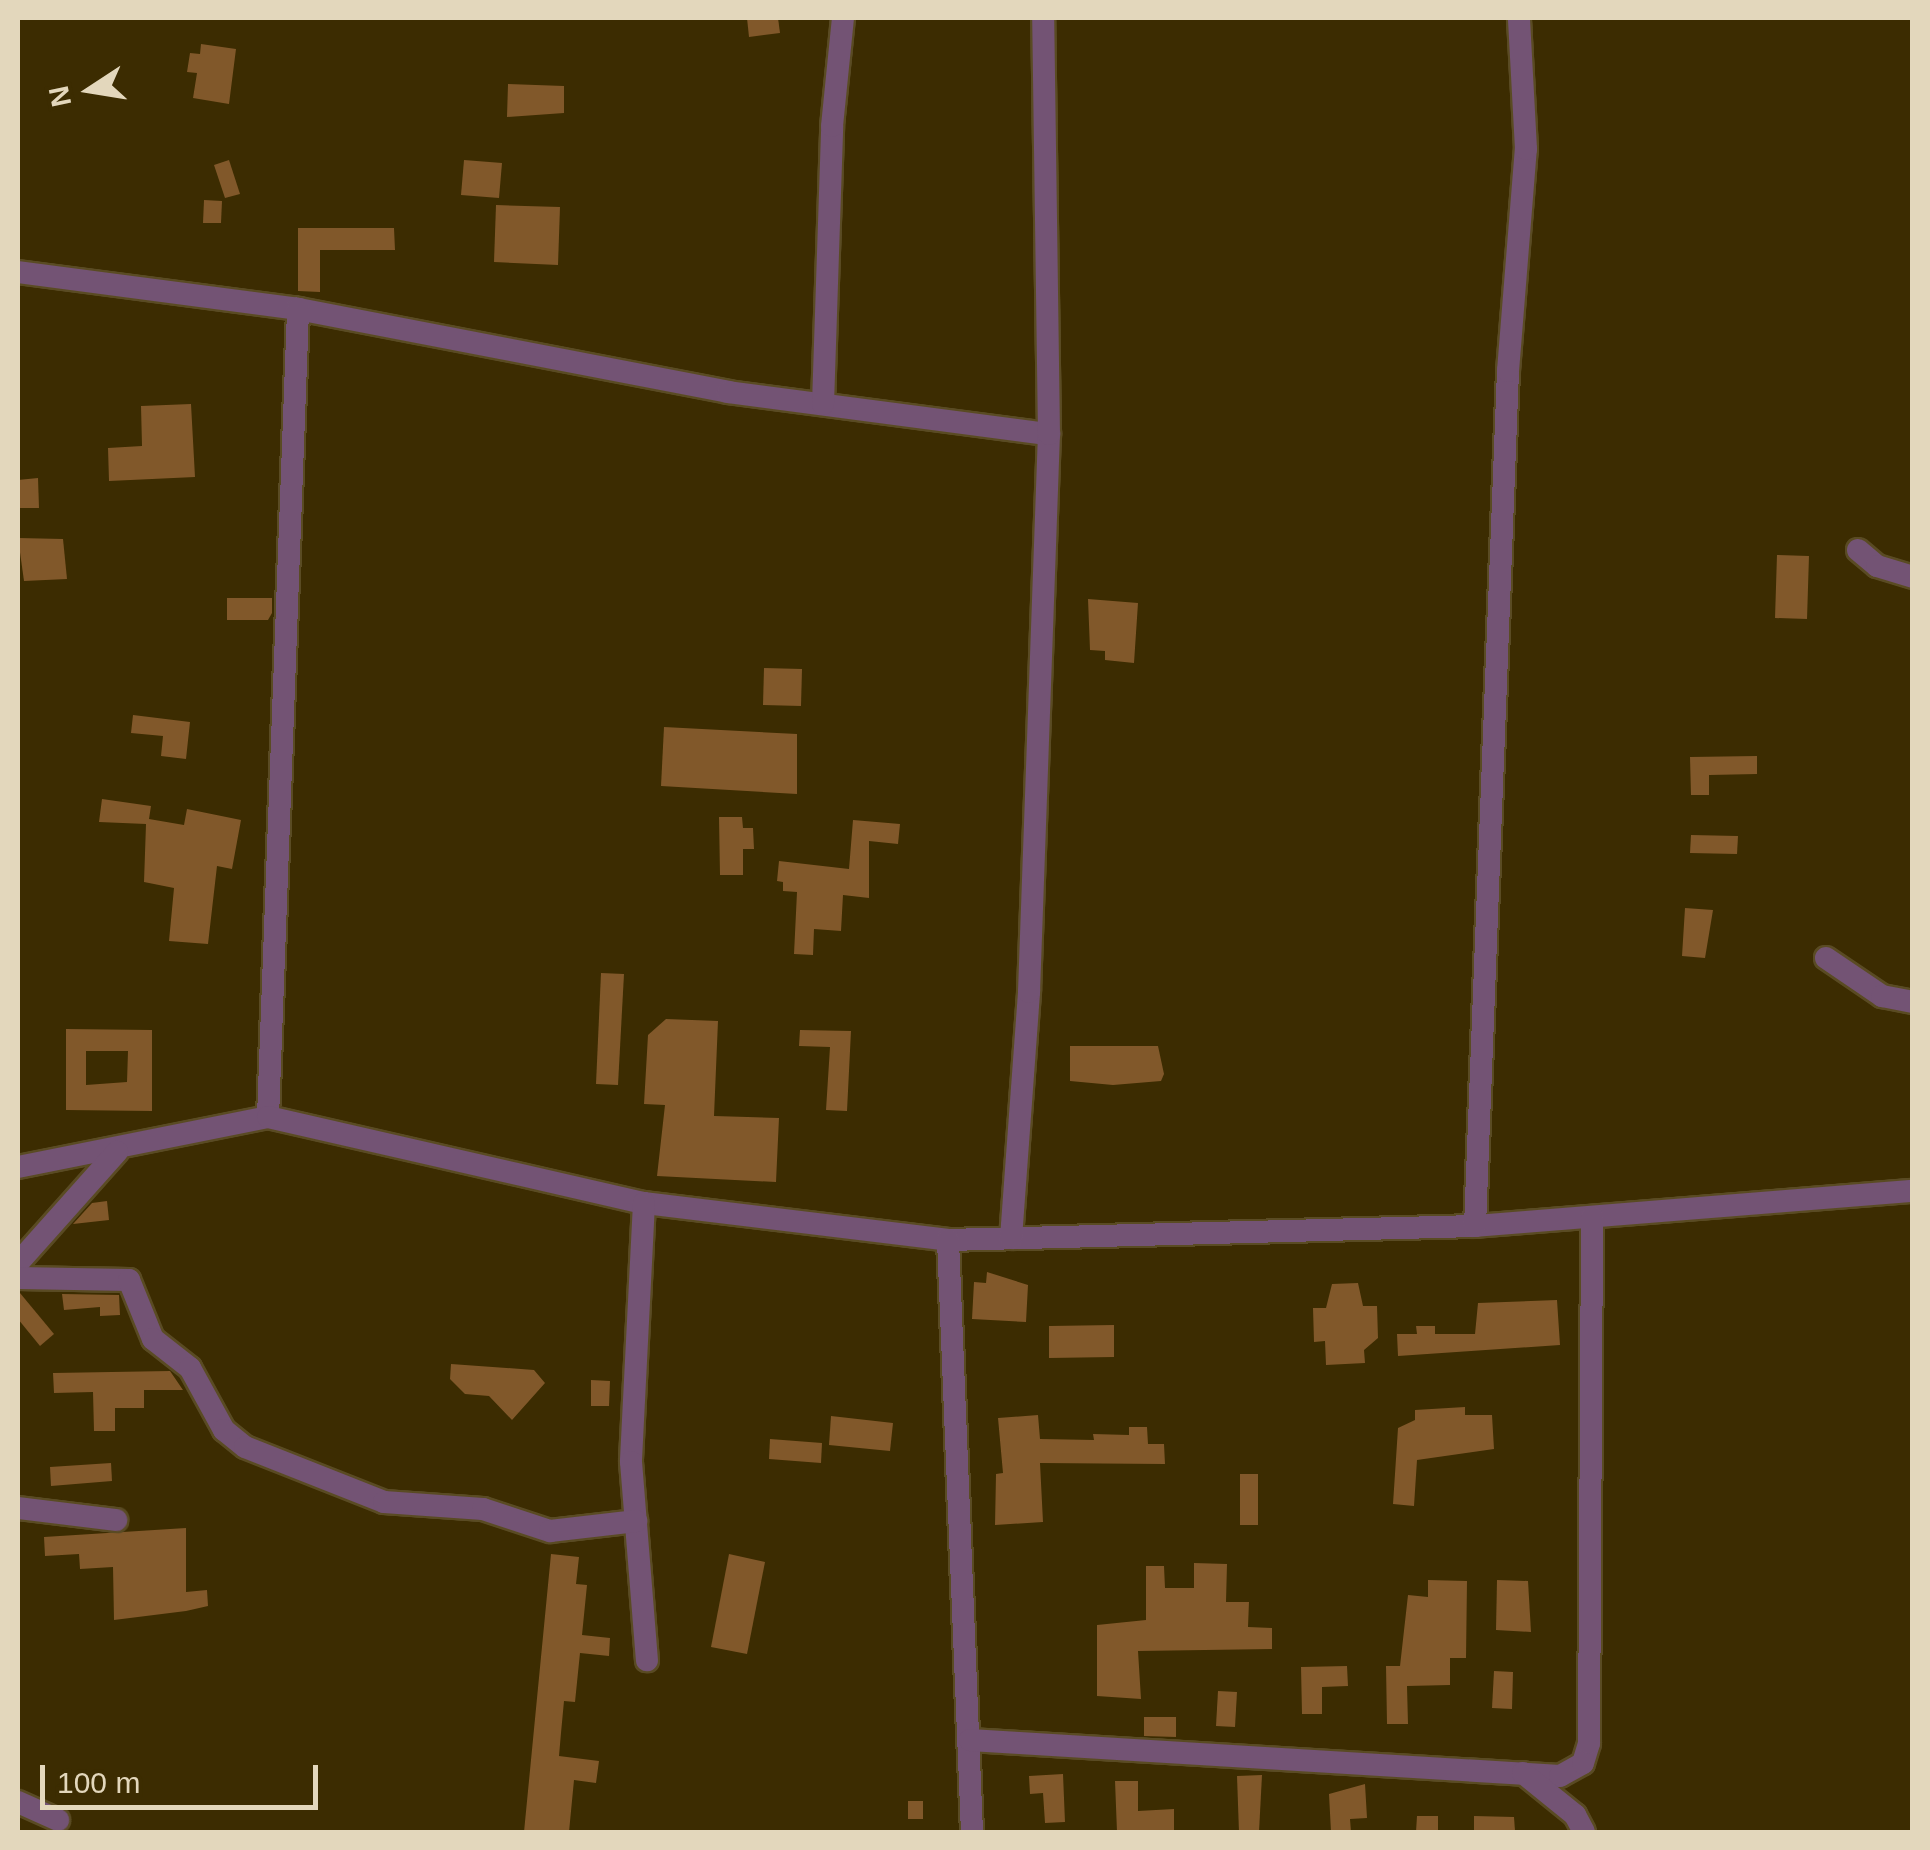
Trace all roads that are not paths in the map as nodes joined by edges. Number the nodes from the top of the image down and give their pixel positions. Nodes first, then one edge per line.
1 (843, 18) edge
2 (1043, 18) edge
3 (1519, 18) edge
4 (18, 272) edge
5 (298, 309) junction
6 (823, 404) junction
7 (1050, 434) junction
8 (1858, 550) dead end
9 (1912, 576) edge
10 (1826, 958) dead end
11 (1912, 1002) edge
12 (268, 1117) junction
13 (116, 1152) junction
14 (18, 1167) edge
15 (1912, 1191) edge
16 (644, 1203) junction
17 (1592, 1217) junction
18 (1475, 1226) junction
19 (1011, 1238) junction
20 (948, 1240) junction
21 (18, 1263) edge
22 (18, 1278) edge
23 (18, 1508) edge
24 (116, 1520) dead end
25 (636, 1521) junction
26 (647, 1660) dead end
27 (970, 1740) junction
28 (1522, 1772) junction
29 (18, 1802) edge
30 (58, 1820) dead end
31 (972, 1832) edge
32 (1584, 1832) edge

1 - 6 street
2 - 7 street
3 - 18 street
4 - 5 street
5 - 6 street
5 - 12 street
6 - 7 street
7 - 19 street
8 - 9 street
10 - 11 street
12 - 13 street
12 - 16 street
13 - 14 street
13 - 21 street
15 - 17 street
16 - 20 street
16 - 25 street
17 - 18 street
17 - 28 street
18 - 19 street
19 - 20 street
20 - 27 street
22 - 25 street
23 - 24 street
25 - 26 street
27 - 28 street
27 - 31 street
28 - 32 street
29 - 30 street

